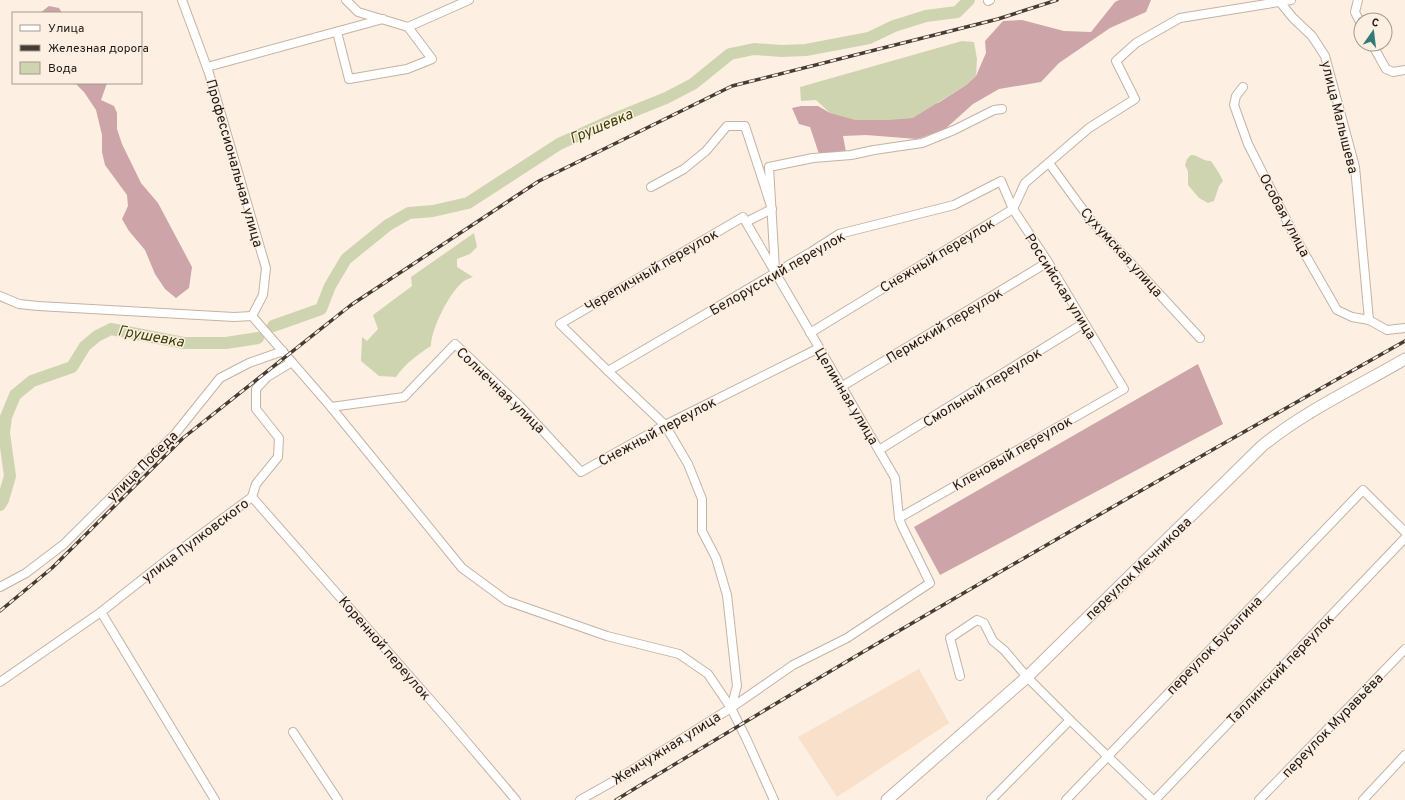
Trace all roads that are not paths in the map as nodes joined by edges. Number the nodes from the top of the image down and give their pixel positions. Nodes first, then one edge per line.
1 (182, 0) edge
2 (469, 0) edge
3 (1291, 0) edge
4 (1358, 0) edge
5 (349, 1) edge
6 (1280, 2) junction
7 (1355, 12) edge
8 (383, 19) junction
9 (408, 27) junction
10 (337, 32) junction
11 (1376, 52) edge
12 (207, 67) junction
13 (1405, 70) edge
14 (1243, 87) dead end
15 (1002, 109) dead end
16 (1049, 163) junction
17 (1000, 181) joint
18 (651, 187) dead end
19 (772, 209) junction
20 (1013, 209) junction
21 (745, 220) junction
22 (1048, 262) junction
23 (775, 272) junction
24 (0, 296) edge
25 (252, 316) junction
26 (1369, 320) junction
27 (1084, 323) junction
28 (1405, 328) edge
29 (810, 333) junction
30 (1200, 338) dead end
31 (819, 348) junction
32 (283, 351) junction
33 (1405, 359) edge
34 (292, 362) junction
35 (608, 371) junction
36 (841, 387) junction
37 (1124, 389) joint
38 (331, 407) junction
39 (665, 425) junction
40 (879, 450) junction
41 (581, 472) joint
42 (252, 497) junction
43 (899, 518) junction
44 (1405, 532) edge
45 (1405, 538) edge
46 (0, 587) edge
47 (101, 612) junction
48 (1405, 650) edge
49 (960, 676) dead end
50 (1027, 677) junction
51 (0, 682) edge
52 (731, 708) junction
53 (1070, 720) junction
54 (293, 732) dead end
55 (1405, 755) edge
56 (1107, 757) junction
57 (215, 800) edge
58 (338, 800) edge
59 (516, 800) edge
60 (580, 800) edge
61 (774, 800) edge
62 (887, 800) edge
63 (991, 800) edge
64 (1066, 800) edge
65 (1154, 800) edge
66 (1259, 800) edge
67 (1362, 800) edge

1 - 12 street, Профессиональная улица
2 - 9 street
3 - 6 street
4 - 7 street
5 - 8 street
6 - 16 street
6 - 26 street, улица Малышева
8 - 9 street
8 - 10 street
9 - 10 street
10 - 12 street
11 - 13 street
12 - 25 street, Профессиональная улица
14 - 26 street, Особая улица
15 - 19 street
16 - 20 street
16 - 30 street, Сухумская улица
17 - 20 street, Российская улица
17 - 23 street, Белорусский переулок
18 - 19 street
19 - 21 street, Черепичный переулок
19 - 23 street
20 - 22 street, Российская улица
20 - 29 street, Снежный переулок
21 - 23 street, Целинная улица
21 - 35 street, Черепичный переулок
22 - 27 street, Российская улица
22 - 36 street, Пермский переулок
23 - 29 street, Целинная улица
23 - 35 street, Белорусский переулок
24 - 25 street
25 - 32 street
26 - 28 street
27 - 37 street, Российская улица
27 - 40 street, Смольный переулок
29 - 31 street, Целинная улица
31 - 36 street, Целинная улица
31 - 39 street, Снежный переулок
32 - 34 street
32 - 46 street, улица Победа
33 - 50 street, переулок Мечникова
34 - 38 street
34 - 42 street, улица Пулковского
35 - 39 street
36 - 40 street, Целинная улица
37 - 43 street, Кленовый переулок
38 - 41 street, Солнечная улица
38 - 52 street
39 - 41 street, Снежный переулок
39 - 52 street
40 - 43 street, Целинная улица
42 - 47 street, улица Пулковского
42 - 59 street, Коренной переулок
43 - 52 street, Целинная улица
44 - 56 street, переулок Бусыгина
45 - 65 street, Таллинский переулок
47 - 51 street, улица Пулковского
47 - 57 street
48 - 66 street, переулок Муравьёва
49 - 50 street
50 - 53 street
50 - 62 street, переулок Мечникова
52 - 60 street, Жемчужная улица
52 - 61 street
53 - 56 street
53 - 63 street
54 - 58 street
55 - 67 street
56 - 64 street, переулок Бусыгина
56 - 65 street

